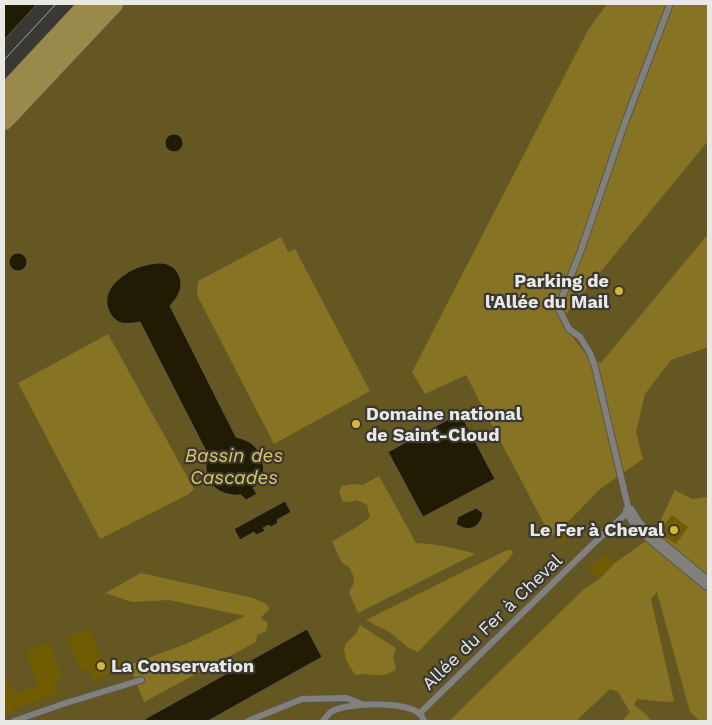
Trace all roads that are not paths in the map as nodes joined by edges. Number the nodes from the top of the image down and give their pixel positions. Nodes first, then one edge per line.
1 (89, 4) edge
2 (113, 4) edge
3 (670, 4) edge
4 (4, 95) edge
5 (4, 120) edge
6 (629, 511) junction
7 (708, 584) edge
8 (141, 680) dead end
9 (364, 705) junction
10 (419, 714) junction
11 (14, 721) edge
12 (248, 721) edge
13 (323, 721) edge
14 (424, 721) edge

1 - 4 main road
2 - 5 main road
3 - 6 lane
6 - 7 street
6 - 10 lane, Allée du Fer à Cheval
8 - 11 lane
9 - 10 lane, Allée du Fer à Cheval
9 - 12 lane
9 - 13 lane, Allée du Fer à Cheval
10 - 14 lane, Allée du Fer à Cheval

